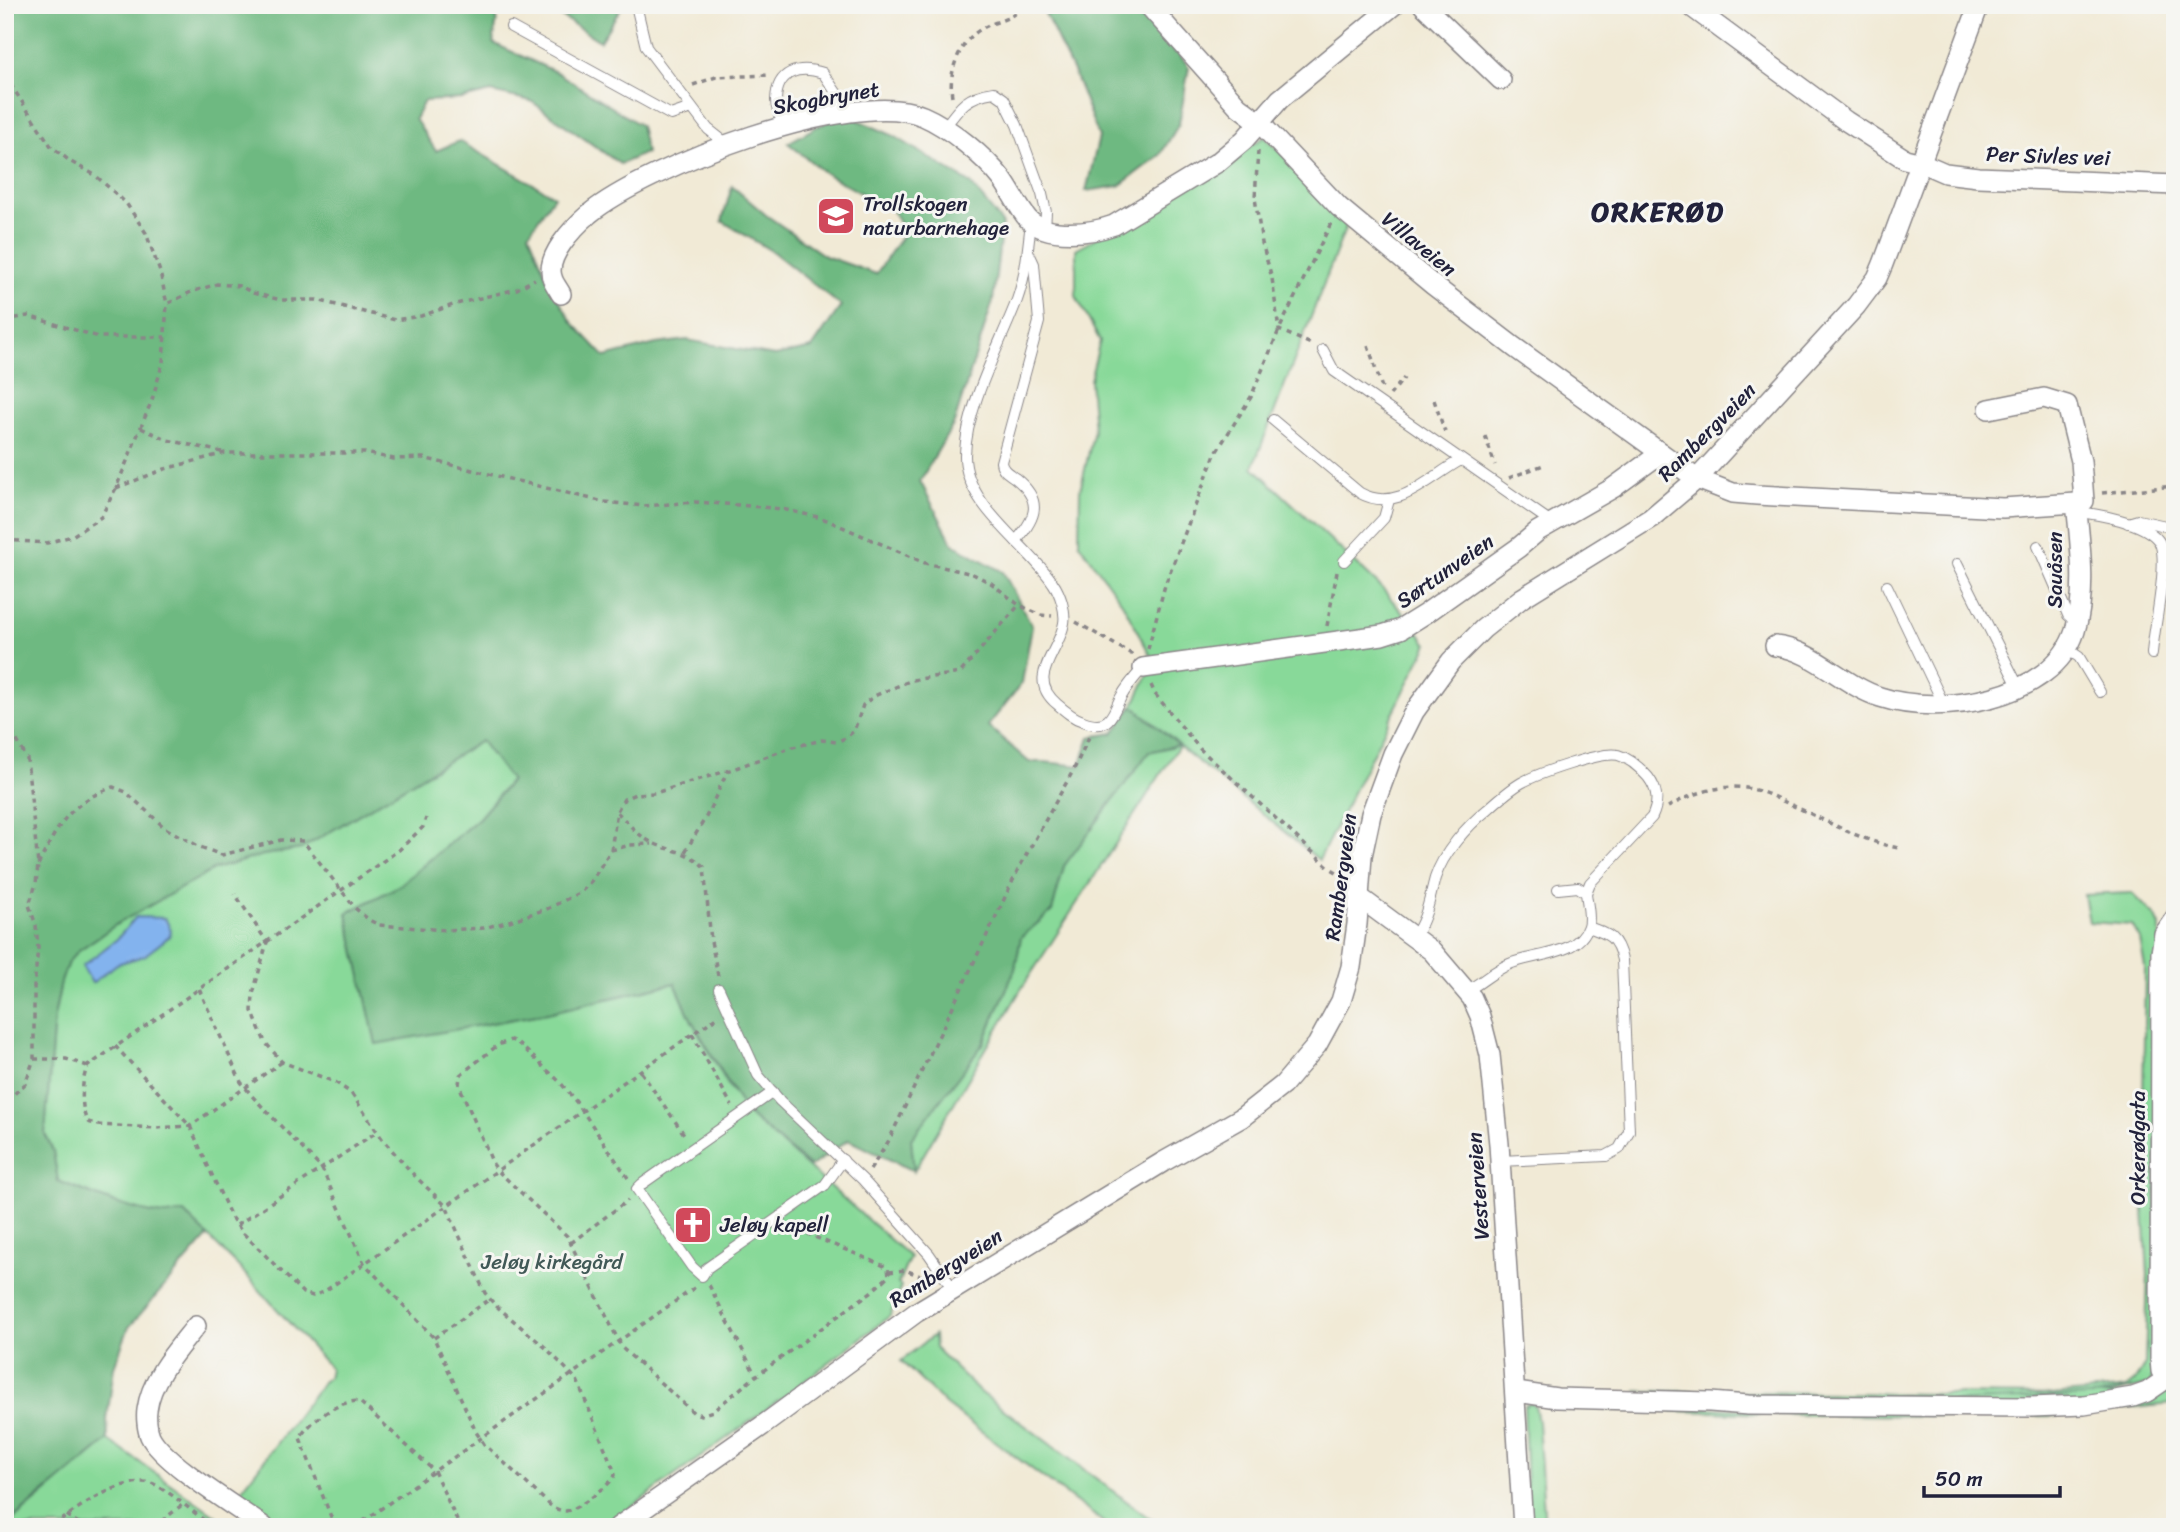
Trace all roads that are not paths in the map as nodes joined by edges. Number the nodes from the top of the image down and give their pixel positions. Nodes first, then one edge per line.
1 (636, 5) edge
2 (1147, 5) edge
3 (1394, 5) edge
4 (1423, 5) edge
5 (1689, 5) edge
6 (1979, 5) edge
7 (511, 27) dead end
8 (1501, 79) dead end
9 (691, 108) junction
10 (848, 113) junction
11 (1259, 122) junction
12 (948, 123) junction
13 (783, 127) junction
14 (727, 144) junction
15 (1922, 163) junction
16 (2175, 185) edge
17 (1038, 225) junction
18 (1028, 251) junction
19 (561, 294) dead end
20 (1323, 350) road end
21 (1989, 409) dead end
22 (1273, 420) dead end
23 (1661, 453) junction
24 (1457, 457) junction
25 (1697, 479) junction
26 (1389, 500) junction
27 (2079, 505) junction
28 (1551, 522) junction
29 (2128, 523) junction
30 (2175, 528) edge
31 (1016, 541) junction
32 (2038, 546) dead end
33 (1344, 561) road end
34 (1957, 564) dead end
35 (1887, 586) dead end
36 (2077, 623) junction
37 (1775, 646) dead end
38 (2067, 649) junction
39 (2152, 654) dead end
40 (1143, 668) joint
41 (2018, 686) junction
42 (2100, 691) dead end
43 (1944, 705) junction
44 (1559, 889) dead end
45 (1360, 891) junction
46 (1586, 894) junction
47 (2175, 918) edge
48 (1588, 927) junction
49 (1413, 938) junction
50 (719, 989) road end
51 (1466, 991) junction
52 (772, 1092) junction
53 (2168, 1143) edge
54 (843, 1160) junction
55 (1500, 1161) junction
56 (953, 1289) junction
57 (196, 1326) dead end
58 (2170, 1380) edge
59 (1516, 1392) junction
60 (264, 1527) edge
61 (618, 1527) edge
62 (1523, 1527) edge

1 - 9 lane
2 - 11 street, Villaveien
3 - 11 street
4 - 8 street
5 - 15 street, Per Sivles vei
6 - 15 street, Rambergveien
7 - 9 lane
9 - 14 lane
10 - 12 street, Skogbrynet
10 - 13 street, Skogbrynet
10 - 13 lane
11 - 17 street
11 - 23 street, Villaveien
12 - 17 street, Skogbrynet
12 - 17 lane
13 - 14 street, Skogbrynet
14 - 19 street, Skogbrynet
15 - 16 street, Per Sivles vei
15 - 25 street, Rambergveien
17 - 18 lane
18 - 31 lane
18 - 31 lane
20 - 24 lane
21 - 27 street, Sauåsen
22 - 26 lane
23 - 25 street, Villaveien
23 - 28 street, Sørtunveien
24 - 26 lane
24 - 28 lane
25 - 27 street, Sauåsen
25 - 45 street, Rambergveien
26 - 33 lane
27 - 29 lane
27 - 36 street, Sauåsen
28 - 40 street, Sørtunveien
29 - 30 lane
29 - 39 lane
31 - 40 lane
32 - 36 lane
34 - 41 lane
35 - 43 lane
36 - 38 street, Sauåsen
37 - 43 street, Sauåsen
38 - 41 street, Sauåsen
38 - 42 lane
41 - 43 street, Sauåsen
44 - 46 lane
45 - 49 street, Vesterveien
45 - 56 street, Rambergveien
46 - 48 lane
46 - 49 lane
47 - 53 street, Orkerødgata
48 - 51 lane
48 - 55 lane
49 - 51 street, Vesterveien
50 - 52 lane
51 - 55 street, Vesterveien
52 - 54 lane
52 - 54 lane
53 - 58 street, Orkerødgata
54 - 56 lane
55 - 59 street, Vesterveien
56 - 61 street, Rambergveien
57 - 60 street
58 - 59 street
59 - 62 street, Vesterveien

